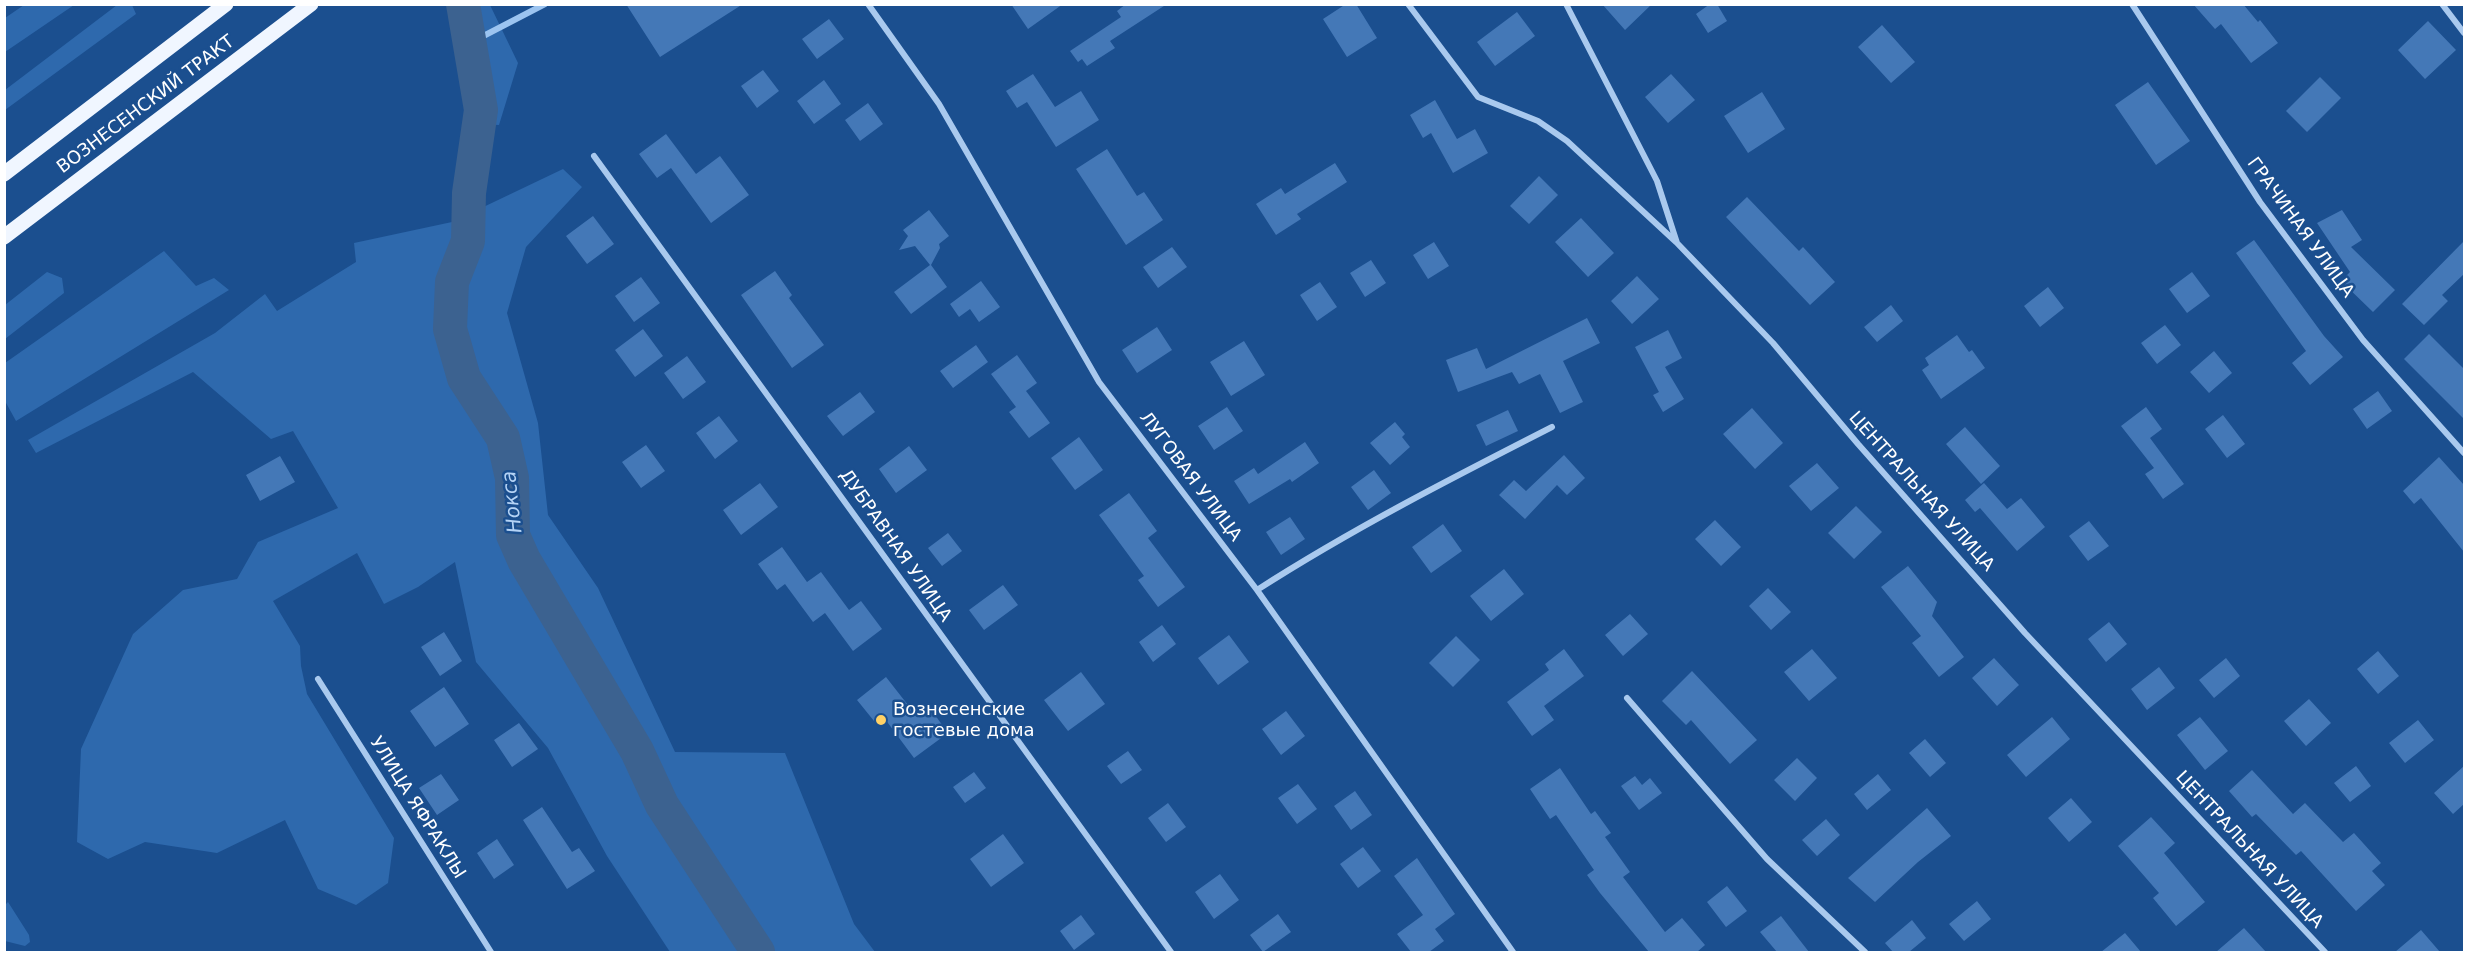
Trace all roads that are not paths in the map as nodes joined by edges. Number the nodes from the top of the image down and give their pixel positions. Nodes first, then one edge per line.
1 (226, 4) edge
2 (312, 4) edge
3 (868, 4) edge
4 (1408, 4) edge
5 (1566, 4) edge
6 (2132, 4) edge
7 (2442, 4) edge
8 (2464, 33) edge
9 (594, 156) dead end
10 (4, 174) edge
11 (4, 237) edge
12 (1677, 243) junction
13 (1552, 427) dead end
14 (2464, 453) edge
15 (1257, 590) junction
16 (318, 679) dead end
17 (1627, 698) dead end
18 (491, 952) edge
19 (1171, 952) edge
20 (1513, 952) edge
21 (1865, 952) edge
22 (2323, 952) edge

1 - 10 main road, ВОЗНЕСЕНСКИЙ ТРАКТ
2 - 11 main road, ВОЗНЕСЕНСКИЙ ТРАКТ
3 - 15 street, ЛУГОВАЯ УЛИЦА
4 - 12 street
5 - 12 street, ЦЕНТРАЛЬНАЯ УЛИЦА
6 - 14 street, ГРАЧИНАЯ УЛИЦА
7 - 8 street
9 - 19 street, ДУБРАВНАЯ УЛИЦА
12 - 22 street, ЦЕНТРАЛЬНАЯ УЛИЦА
13 - 15 street
15 - 20 street, ЛУГОВАЯ УЛИЦА
16 - 18 street, УЛИЦА ЯФРАКЛЫ
17 - 21 street

